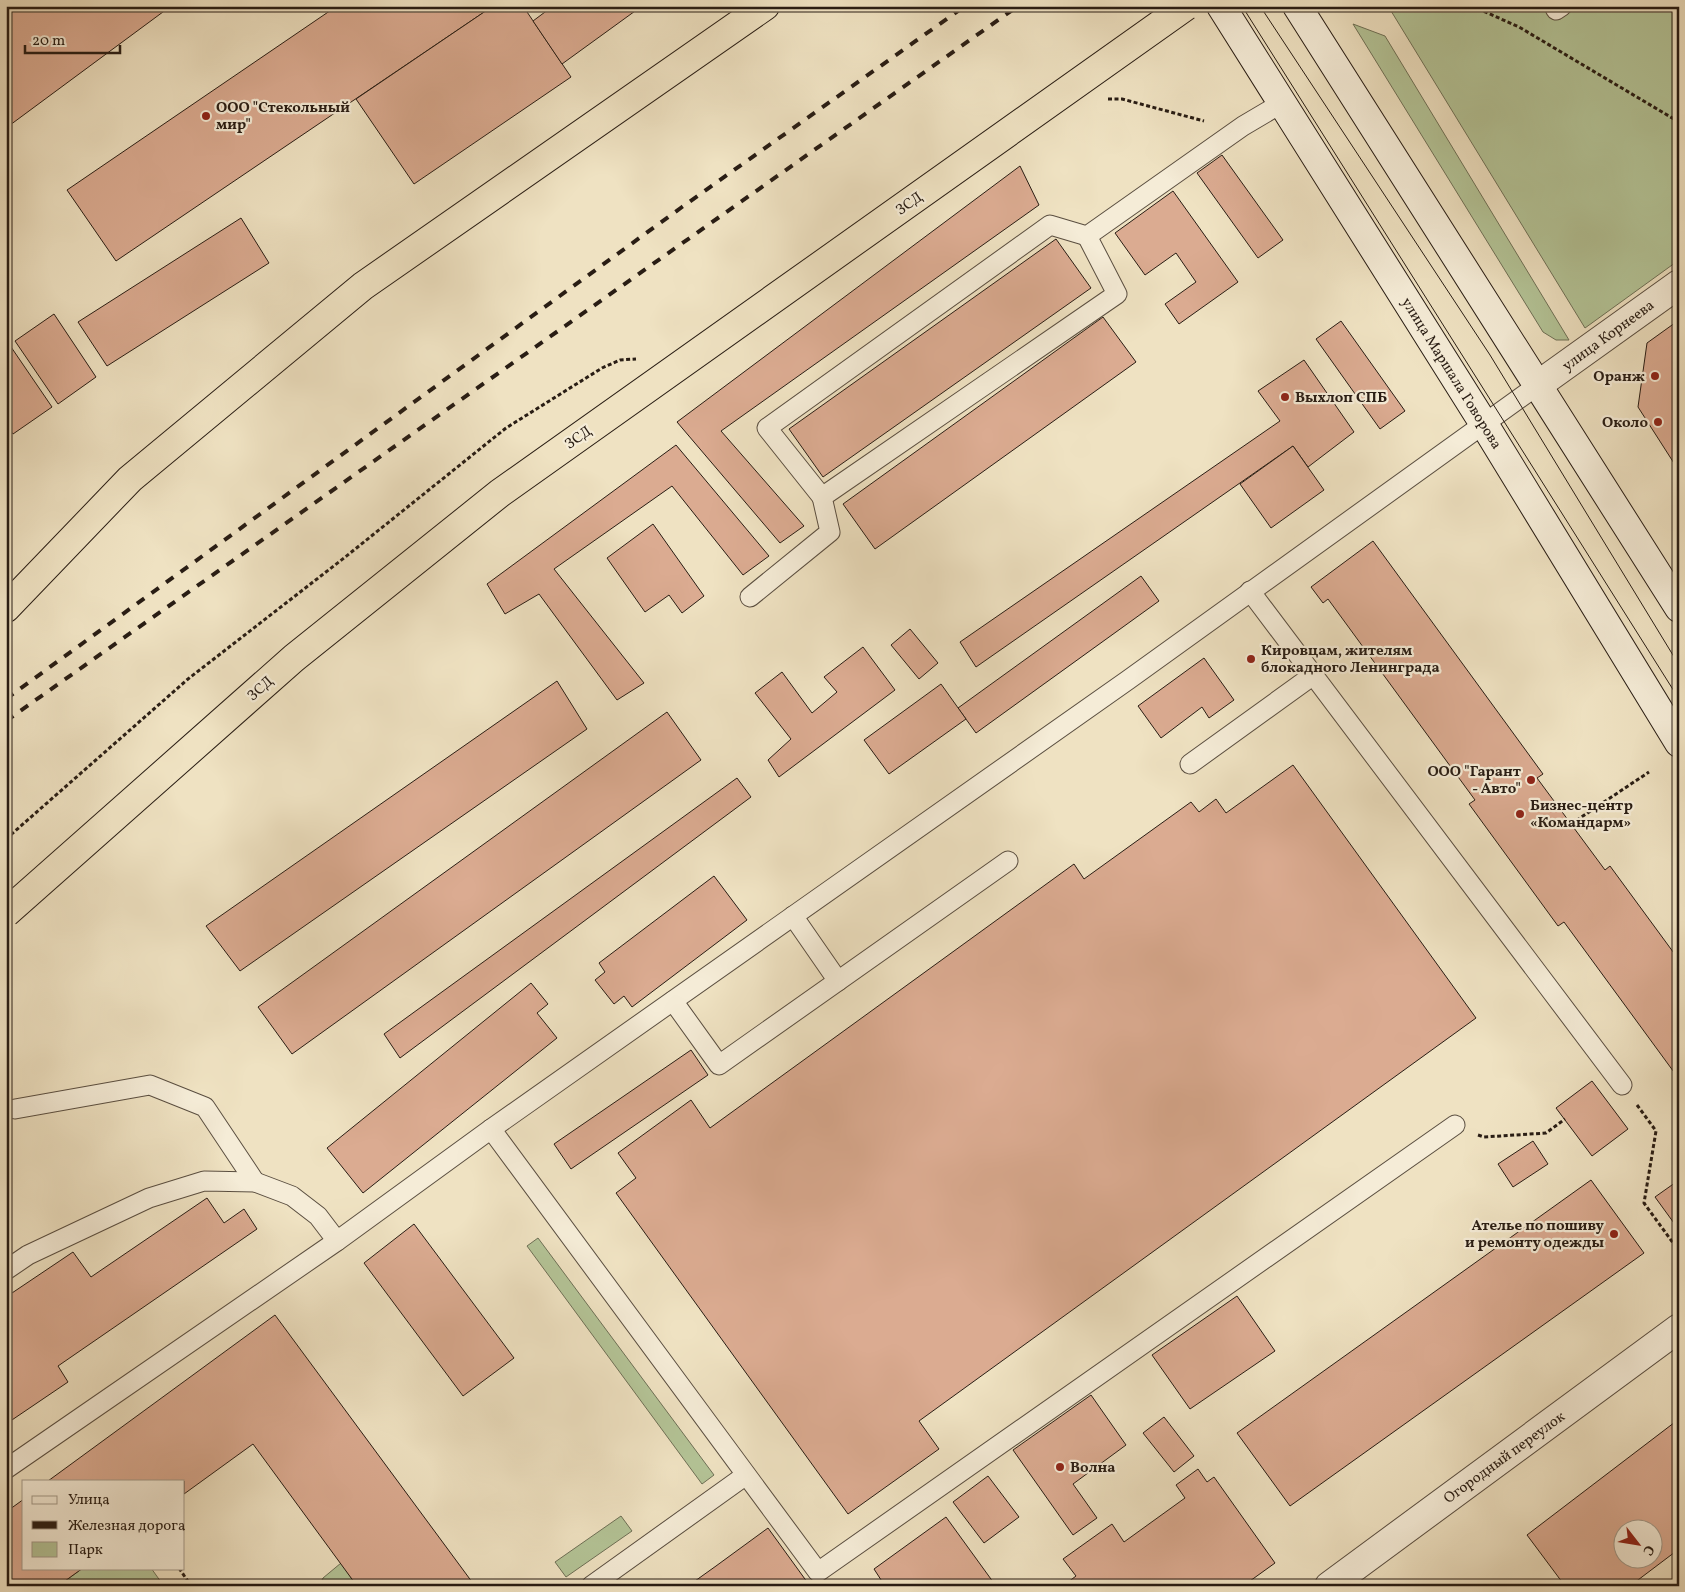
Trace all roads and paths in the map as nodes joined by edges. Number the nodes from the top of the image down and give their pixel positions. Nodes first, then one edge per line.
1 (765, 6) edge
2 (1186, 6) edge
3 (1221, 6) edge
4 (1297, 6) edge
5 (1472, 6) edge
6 (1554, 6) edge
7 (1562, 6) edge
8 (1282, 103) junction
9 (1679, 122) edge
10 (1087, 236) junction
11 (1679, 284) edge
12 (1538, 385) junction
13 (1484, 424) junction
14 (822, 497) junction
15 (1250, 592) junction
16 (750, 597) dead end
17 (6, 608) edge
18 (1679, 608) edge
19 (1312, 676) junction
20 (1679, 743) edge
21 (1190, 764) dead end
22 (1649, 772) dead end
23 (1571, 824) dead end
24 (1008, 861) dead end
25 (6, 913) edge
26 (793, 916) junction
27 (838, 981) junction
28 (673, 1001) junction
29 (1622, 1085) joint
30 (15, 1109) dead end
31 (1565, 1119) dead end
32 (1455, 1125) joint
33 (491, 1129) junction
34 (255, 1182) junction
35 (337, 1241) junction
36 (1679, 1251) edge
37 (6, 1270) edge
38 (1679, 1328) edge
39 (6, 1469) edge
40 (746, 1475) junction
41 (179, 1570) edge
42 (191, 1586) edge
43 (591, 1586) edge
44 (1329, 1586) edge

1 - 17 highway
2 - 25 highway, ЗСД, bridge
3 - 8 main road, улица Маршала Говорова
4 - 12 main road
5 - 9 path
6 - 7 lane
8 - 10 lane
8 - 13 main road, улица Маршала Говорова
10 - 14 lane
10 - 14 lane
11 - 12 main road, улица Корнеева
12 - 13 lane
12 - 18 main road
13 - 15 lane
13 - 20 main road, улица Маршала Говорова
14 - 16 lane
15 - 19 lane
15 - 26 lane
19 - 21 lane
19 - 29 lane
22 - 23 path
24 - 27 lane
26 - 27 lane
26 - 28 lane
27 - 28 lane
28 - 33 lane
29 - 36 path
30 - 34 lane
31 - 32 path
32 - 40 lane
33 - 35 lane
33 - 40 lane
34 - 35 lane
34 - 37 lane
35 - 39 lane
38 - 44 main road, Огородный переулок
40 - 43 lane
41 - 42 path

